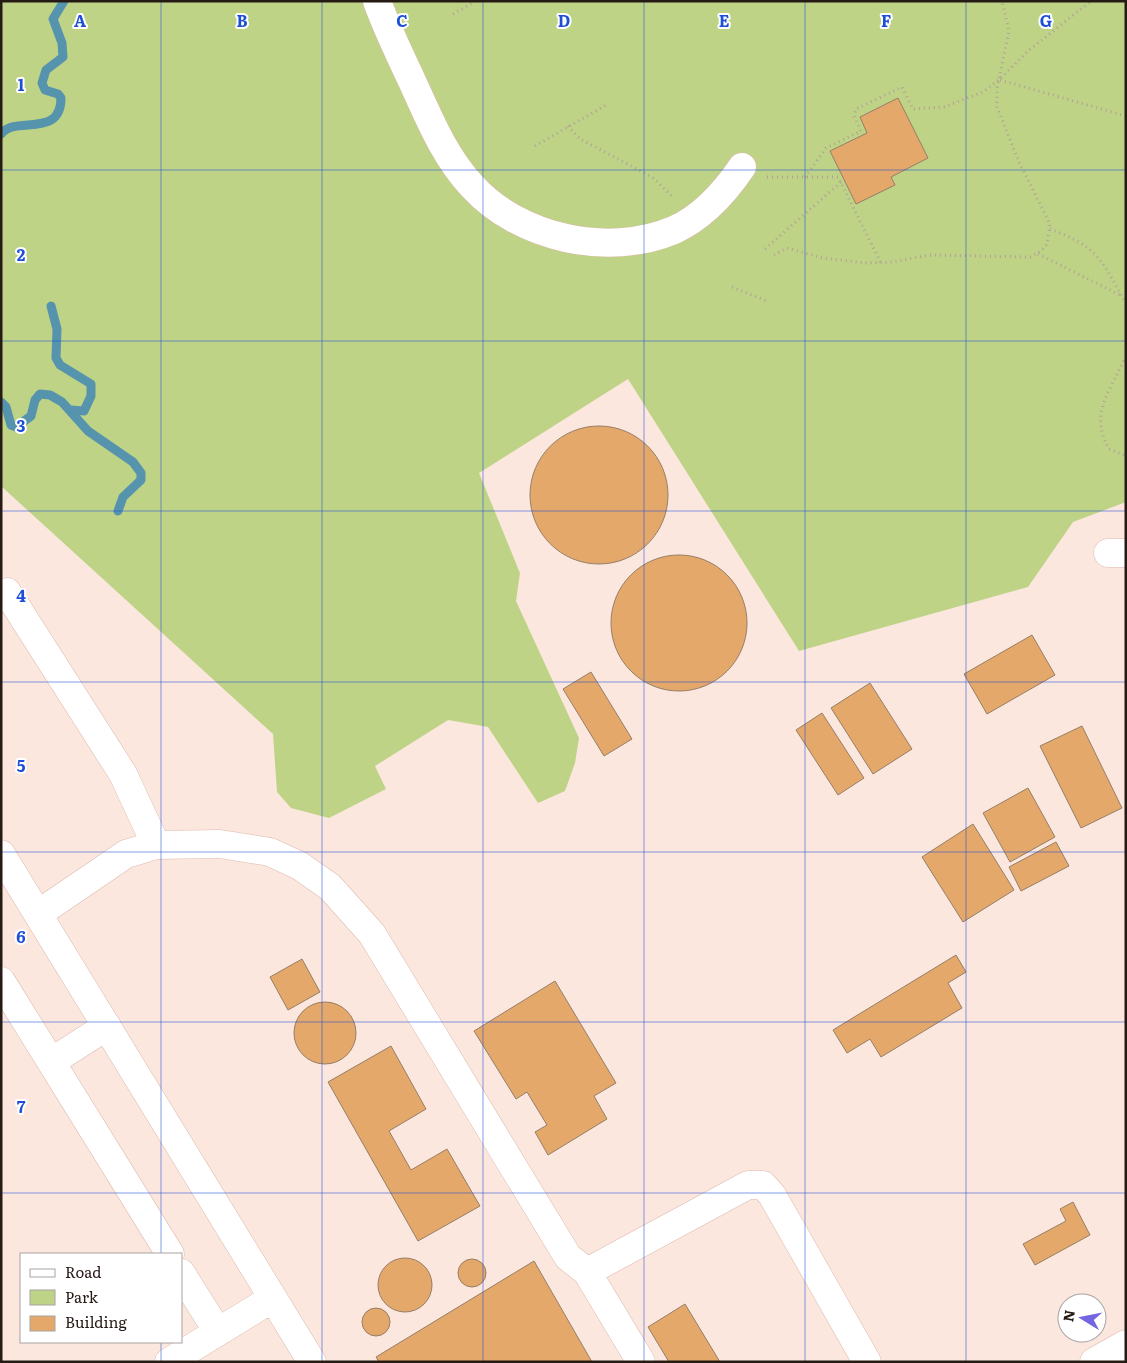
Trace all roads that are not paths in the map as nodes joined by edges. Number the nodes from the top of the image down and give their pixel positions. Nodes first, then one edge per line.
1 (377, 1) edge
2 (739, 172) road end
3 (7, 592) dead end
4 (156, 845) junction
5 (1, 854) edge
6 (38, 914) junction
7 (1, 981) edge
8 (107, 1026) junction
9 (51, 1062) junction
10 (169, 1253) edge
11 (587, 1272) junction
12 (182, 1274) edge
13 (273, 1298) junction
14 (218, 1332) junction
15 (1126, 1344) edge
16 (169, 1362) edge
17 (312, 1362) edge
18 (642, 1362) edge
19 (867, 1362) edge
20 (1094, 1362) edge

1 - 2 lane
3 - 4 lane
4 - 6 lane
4 - 11 lane
5 - 6 lane
6 - 8 lane
7 - 9 lane
8 - 9 lane
8 - 13 lane
9 - 10 lane
11 - 18 lane
11 - 19 lane
12 - 14 lane
13 - 14 lane
13 - 17 lane
14 - 16 lane
15 - 20 lane

